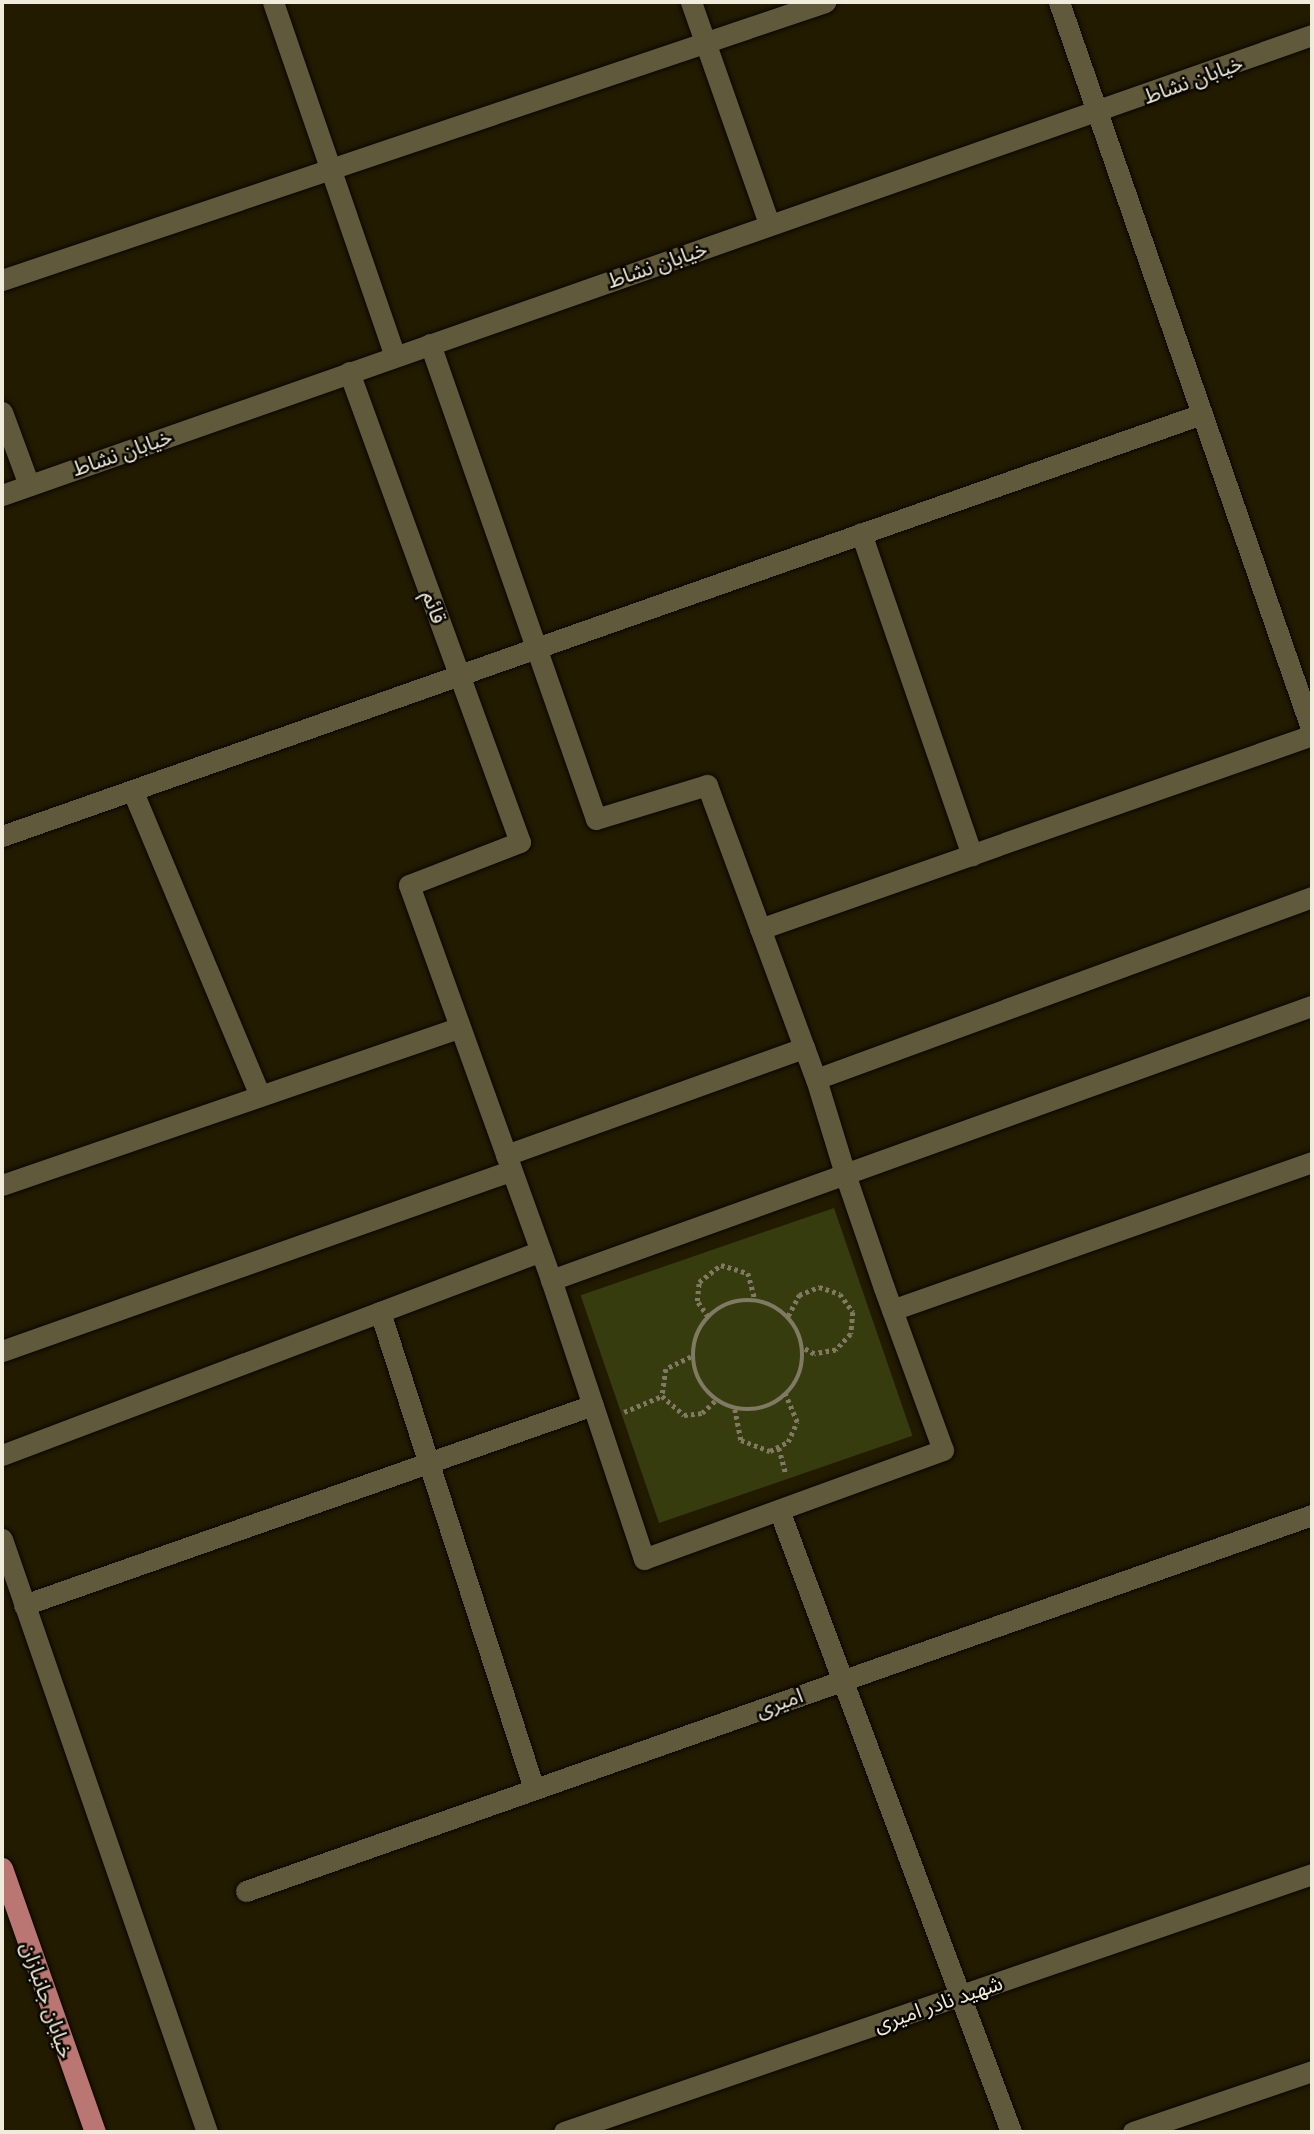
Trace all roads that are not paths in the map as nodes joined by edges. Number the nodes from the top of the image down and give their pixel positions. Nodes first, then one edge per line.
1 (273, 2) edge
2 (691, 2) edge
3 (825, 2) edge
4 (1059, 2) edge
5 (1312, 35) edge
6 (705, 42) junction
7 (1098, 113) junction
8 (330, 169) junction
9 (769, 224) junction
10 (2, 280) edge
11 (430, 344) junction
12 (395, 356) junction
13 (349, 372) junction
14 (2, 412) edge
15 (1202, 414) junction
16 (29, 485) junction
17 (2, 495) edge
18 (861, 533) junction
19 (536, 647) junction
20 (459, 674) junction
21 (1312, 733) edge
22 (133, 792) junction
23 (2, 835) edge
24 (972, 855) junction
25 (1312, 897) edge
26 (760, 929) junction
27 (1312, 1006) edge
28 (460, 1027) junction
29 (804, 1048) junction
30 (816, 1079) junction
31 (260, 1096) junction
32 (1312, 1162) edge
33 (508, 1163) junction
34 (845, 1174) junction
35 (2, 1185) edge
36 (541, 1251) junction
37 (551, 1280) junction
38 (892, 1310) junction
39 (380, 1312) junction
40 (2, 1352) edge
41 (595, 1414) junction
42 (2, 1455) edge
43 (429, 1463) junction
44 (779, 1510) junction
45 (1312, 1515) edge
46 (2, 1539) edge
47 (24, 1605) junction
48 (841, 1681) junction
49 (534, 1789) junction
50 (2, 1868) edge
51 (1312, 1874) edge
52 (246, 1891) dead end
53 (960, 1996) junction
54 (1312, 2071) edge
55 (95, 2132) edge
56 (207, 2132) edge
57 (564, 2132) edge
58 (1010, 2132) edge
59 (1133, 2132) edge

1 - 8 street
2 - 6 street
3 - 6 street
4 - 7 street
5 - 7 street, خیابان نشاط
6 - 8 street
6 - 9 street
7 - 9 street, خیابان نشاط
7 - 15 street
8 - 10 street
8 - 12 street
9 - 11 street, خیابان نشاط
11 - 12 street, خیابان نشاط
11 - 19 street
12 - 13 street, خیابان نشاط
13 - 16 street, خیابان نشاط
13 - 20 street, قائم
14 - 16 street
15 - 18 street
15 - 21 street
16 - 17 street, خیابان نشاط
18 - 19 street
18 - 24 street
19 - 20 street
19 - 26 street
20 - 22 street
20 - 28 street, قائم
21 - 24 street
22 - 23 street
22 - 31 street
24 - 26 street
25 - 30 street
26 - 29 street
27 - 34 street
28 - 31 street
28 - 33 street
29 - 30 street
29 - 33 street
30 - 34 street
31 - 35 street
32 - 38 street
33 - 36 street
33 - 40 street
34 - 37 street
34 - 38 street
36 - 37 street
36 - 39 street
37 - 41 street
38 - 44 street
39 - 42 street
39 - 43 street
41 - 43 street
41 - 44 street
43 - 47 street
43 - 49 street
44 - 48 street
45 - 48 street, امیری
46 - 47 street
47 - 56 street
48 - 49 street, امیری
48 - 53 street
49 - 52 street, امیری
50 - 55 main road, خیابان جانبازان
51 - 53 street, شهید نادر امیری
53 - 57 street, شهید نادر امیری
53 - 58 street
54 - 59 street

